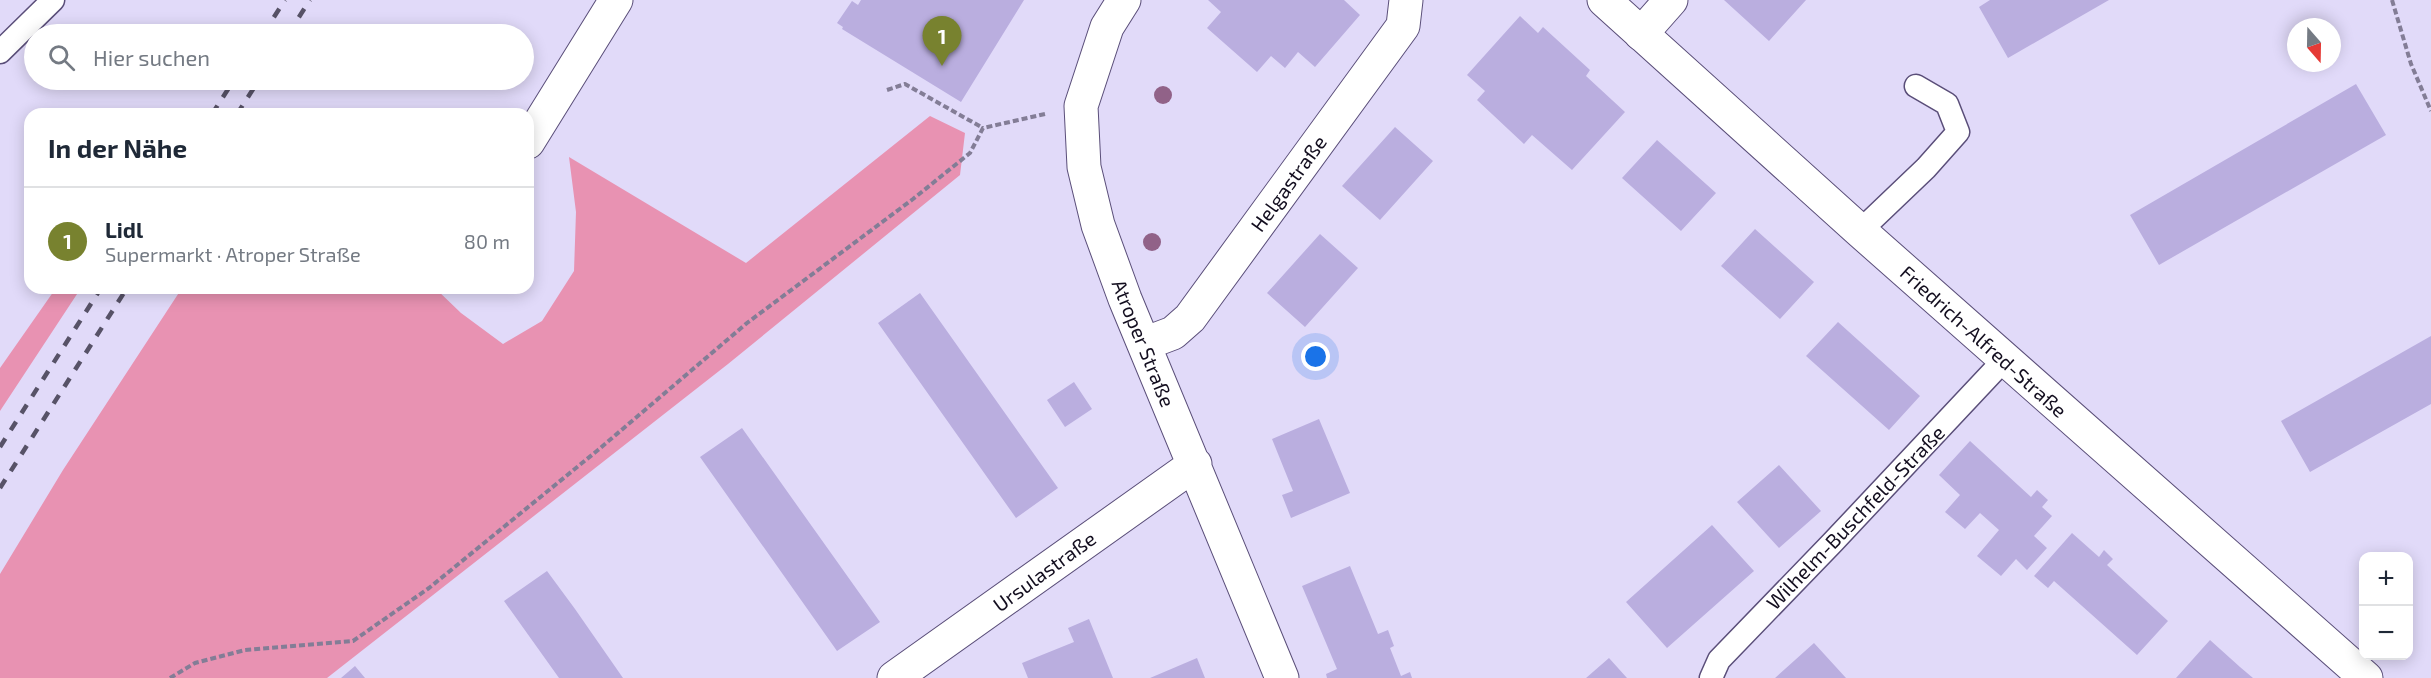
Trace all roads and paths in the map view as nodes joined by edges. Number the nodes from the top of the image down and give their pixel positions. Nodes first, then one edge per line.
1 (53, 0) edge
2 (616, 0) edge
3 (1124, 0) edge
4 (1406, 0) edge
5 (1604, 0) edge
6 (1671, 0) edge
7 (2392, 0) edge
8 (29, 24) edge
9 (24, 28) edge
10 (1641, 34) junction
11 (0, 52) edge
12 (1916, 86) dead end
13 (887, 90) dead end
14 (1081, 106) junction
15 (2431, 111) edge
16 (983, 128) junction
17 (534, 132) edge
18 (1860, 231) junction
19 (1144, 344) junction
20 (2004, 360) junction
21 (1195, 464) junction
22 (170, 678) edge
23 (894, 678) edge
24 (1282, 678) edge
25 (1712, 678) edge
26 (2366, 678) edge

1 - 8 lane
2 - 17 street
3 - 14 street, Atroper Straße
4 - 19 street, Helgastraße
5 - 10 street, Friedrich-Alfred-Straße
6 - 10 street
7 - 15 path
9 - 11 lane
10 - 18 street, Friedrich-Alfred-Straße
12 - 18 lane
13 - 16 path
14 - 16 path
14 - 19 street, Atroper Straße
16 - 22 path
18 - 20 street, Friedrich-Alfred-Straße
19 - 21 street, Atroper Straße
20 - 25 lane, Wilhelm-Buschfeld-Straße
20 - 26 street, Friedrich-Alfred-Straße
21 - 23 street, Ursulastraße
21 - 24 street, Atroper Straße

